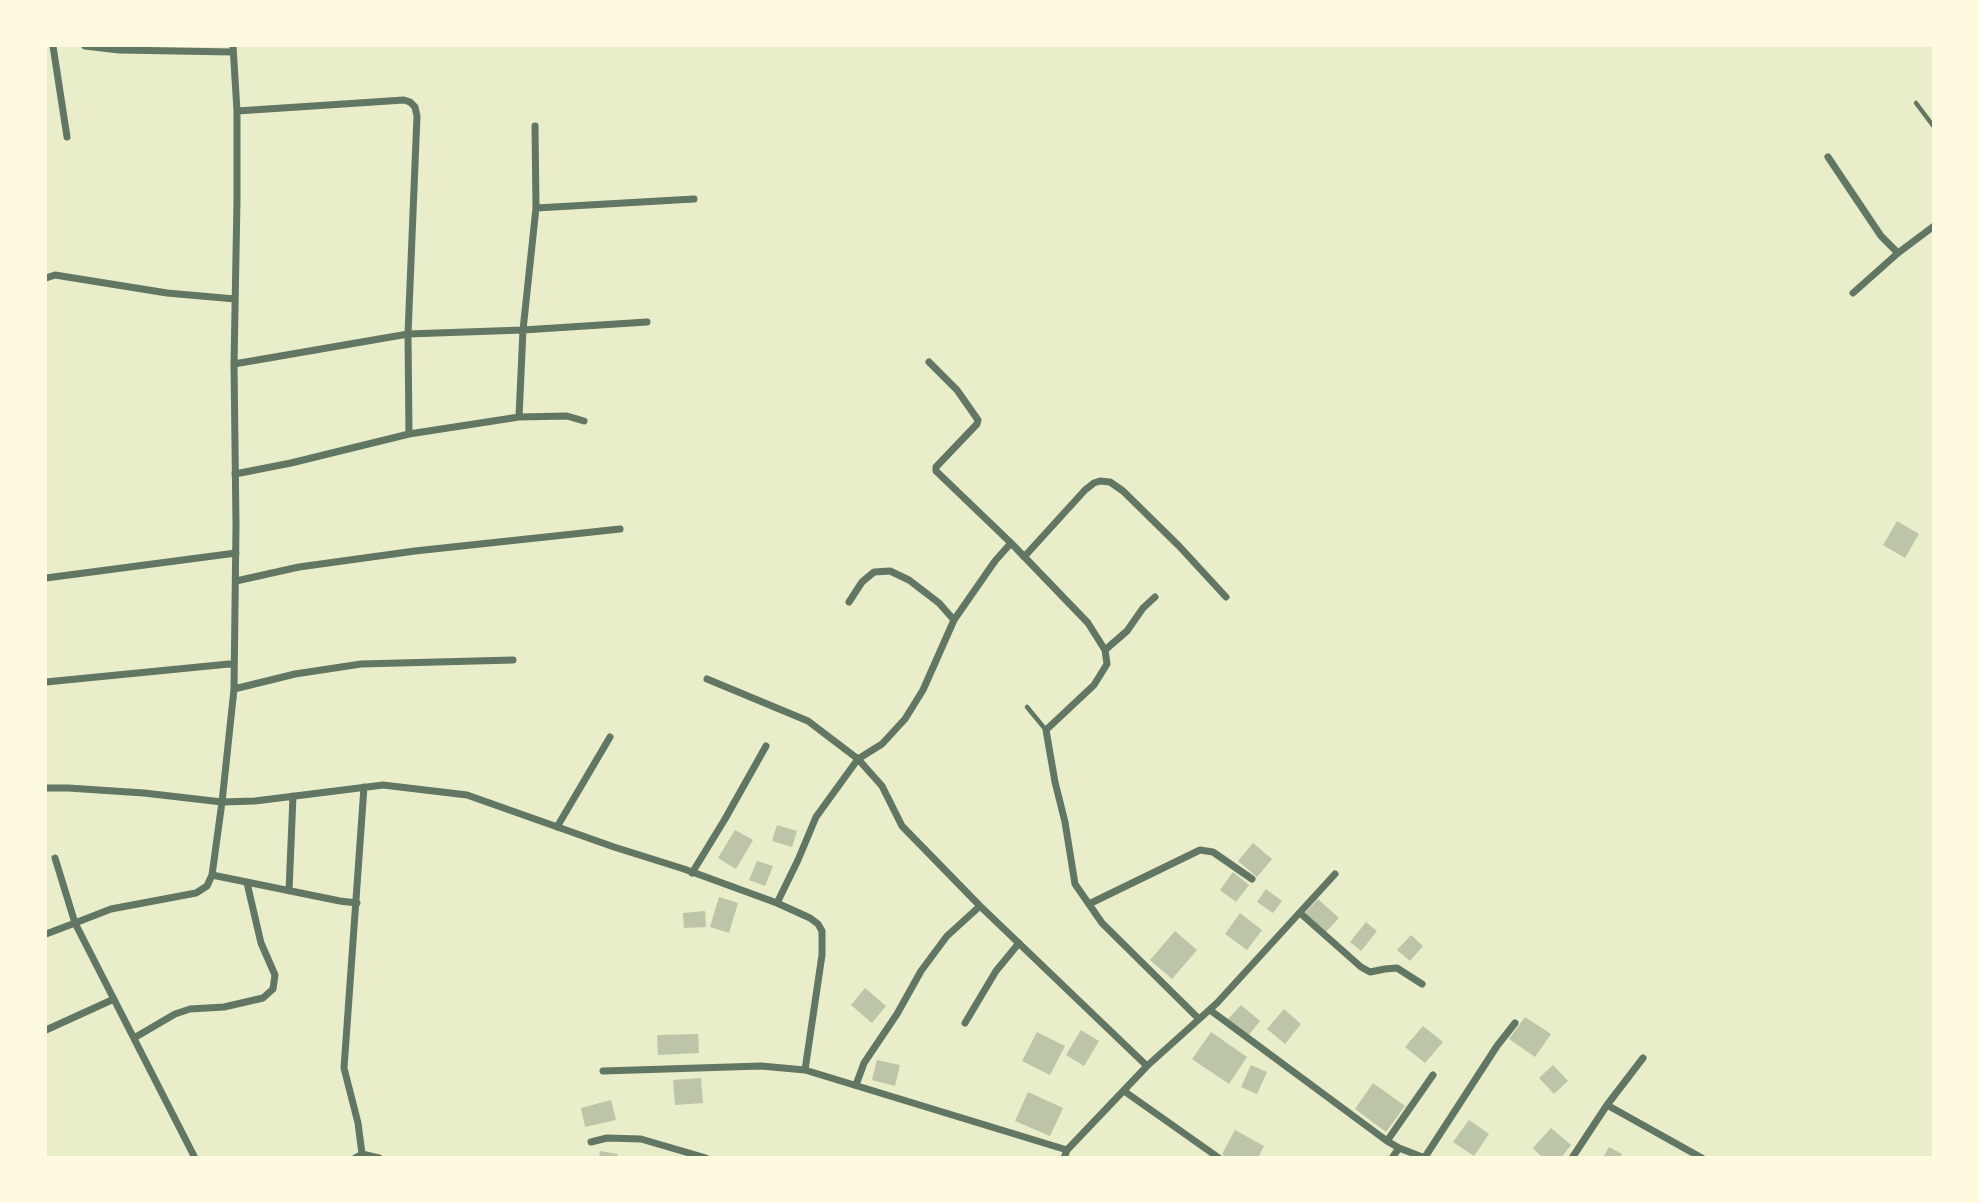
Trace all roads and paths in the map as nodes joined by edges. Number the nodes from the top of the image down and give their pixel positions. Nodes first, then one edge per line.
1 (53, 46) edge
2 (85, 46) edge
3 (233, 49) edge
4 (1916, 103) dead end
5 (237, 111) junction
6 (535, 127) dead end
7 (1934, 127) edge
8 (67, 137) dead end
9 (1828, 157) dead end
10 (694, 199) dead end
11 (536, 208) junction
12 (1934, 226) edge
13 (1898, 253) junction
14 (46, 278) edge
15 (1853, 293) dead end
16 (235, 299) junction
17 (647, 322) dead end
18 (523, 330) junction
19 (408, 334) junction
20 (929, 362) dead end
21 (234, 364) junction
22 (519, 417) junction
23 (584, 421) dead end
24 (410, 434) junction
25 (235, 474) junction
26 (620, 529) dead end
27 (1011, 543) junction
28 (236, 553) junction
29 (1024, 556) junction
30 (46, 578) edge
31 (236, 581) junction
32 (1154, 597) dead end
33 (1226, 597) dead end
34 (849, 602) dead end
35 (954, 620) junction
36 (1105, 650) junction
37 (513, 660) dead end
38 (234, 665) junction
39 (707, 679) dead end
40 (46, 682) edge
41 (234, 689) junction
42 (1027, 707) dead end
43 (1046, 730) junction
44 (610, 737) dead end
45 (766, 746) dead end
46 (858, 759) junction
47 (364, 787) junction
48 (46, 788) edge
49 (293, 796) junction
50 (222, 802) junction
51 (558, 827) junction
52 (55, 858) dead end
53 (692, 873) junction
54 (1335, 874) dead end
55 (212, 875) junction
56 (1252, 879) dead end
57 (247, 883) junction
58 (289, 891) junction
59 (357, 902) junction
60 (777, 903) junction
61 (1089, 904) junction
62 (980, 906) junction
63 (1300, 913) junction
64 (75, 923) junction
65 (46, 934) edge
66 (1019, 943) junction
67 (1422, 984) dead end
68 (114, 999) junction
69 (1210, 1010) junction
70 (1199, 1019) junction
71 (965, 1023) dead end
72 (1515, 1023) dead end
73 (46, 1030) edge
74 (134, 1038) junction
75 (1643, 1058) dead end
76 (1147, 1066) junction
77 (804, 1070) junction
78 (603, 1071) dead end
79 (1433, 1075) dead end
80 (856, 1085) junction
81 (1124, 1091) junction
82 (1607, 1105) junction
83 (1387, 1141) junction
84 (592, 1142) dead end
85 (1399, 1148) junction
86 (1066, 1154) edge
87 (358, 1156) edge
88 (195, 1157) edge
89 (379, 1157) edge
90 (704, 1157) edge
91 (1219, 1157) edge
92 (1392, 1157) edge
93 (1425, 1157) edge
94 (1572, 1157) edge
95 (1702, 1157) edge

1 - 8 street
2 - 3 street
3 - 5 street
4 - 7 lane
5 - 16 street
5 - 19 street
6 - 11 street
9 - 13 street
10 - 11 street
11 - 18 street
12 - 13 street
13 - 15 street
14 - 16 street
16 - 21 street
17 - 18 street
18 - 19 street
18 - 22 street
19 - 21 street
19 - 24 street
20 - 27 street
21 - 25 street
22 - 23 street
22 - 24 street
24 - 25 street
25 - 28 street
26 - 31 street
27 - 29 street
27 - 35 street
28 - 30 street
28 - 31 street
29 - 33 street
29 - 36 street
31 - 38 street
32 - 36 street
34 - 35 street
35 - 46 street
36 - 43 street
37 - 41 street
38 - 40 street
38 - 41 street
39 - 46 street
41 - 50 street
42 - 43 lane
43 - 61 street
44 - 51 street
45 - 53 street
46 - 60 street
46 - 62 street
47 - 49 street
47 - 51 street
47 - 59 street
48 - 50 street
49 - 50 street
49 - 58 street
50 - 55 street
51 - 53 street
52 - 64 street
53 - 60 street
54 - 63 street
55 - 57 street
55 - 64 street
56 - 61 street
57 - 58 street
57 - 74 street
58 - 59 street
59 - 87 street
60 - 77 street
61 - 70 street
62 - 66 street
62 - 80 street
63 - 67 street
63 - 69 street
64 - 65 street
64 - 68 street
66 - 71 street
66 - 76 street
68 - 73 street
68 - 74 street
69 - 70 street
69 - 83 street
70 - 76 street
72 - 93 street
74 - 88 street
75 - 82 street
76 - 81 street
77 - 78 street
77 - 80 street
79 - 83 street
80 - 86 street
81 - 86 street
81 - 91 street
82 - 94 street
82 - 95 street
83 - 85 street
84 - 90 street
85 - 92 street
85 - 93 street
87 - 89 street

